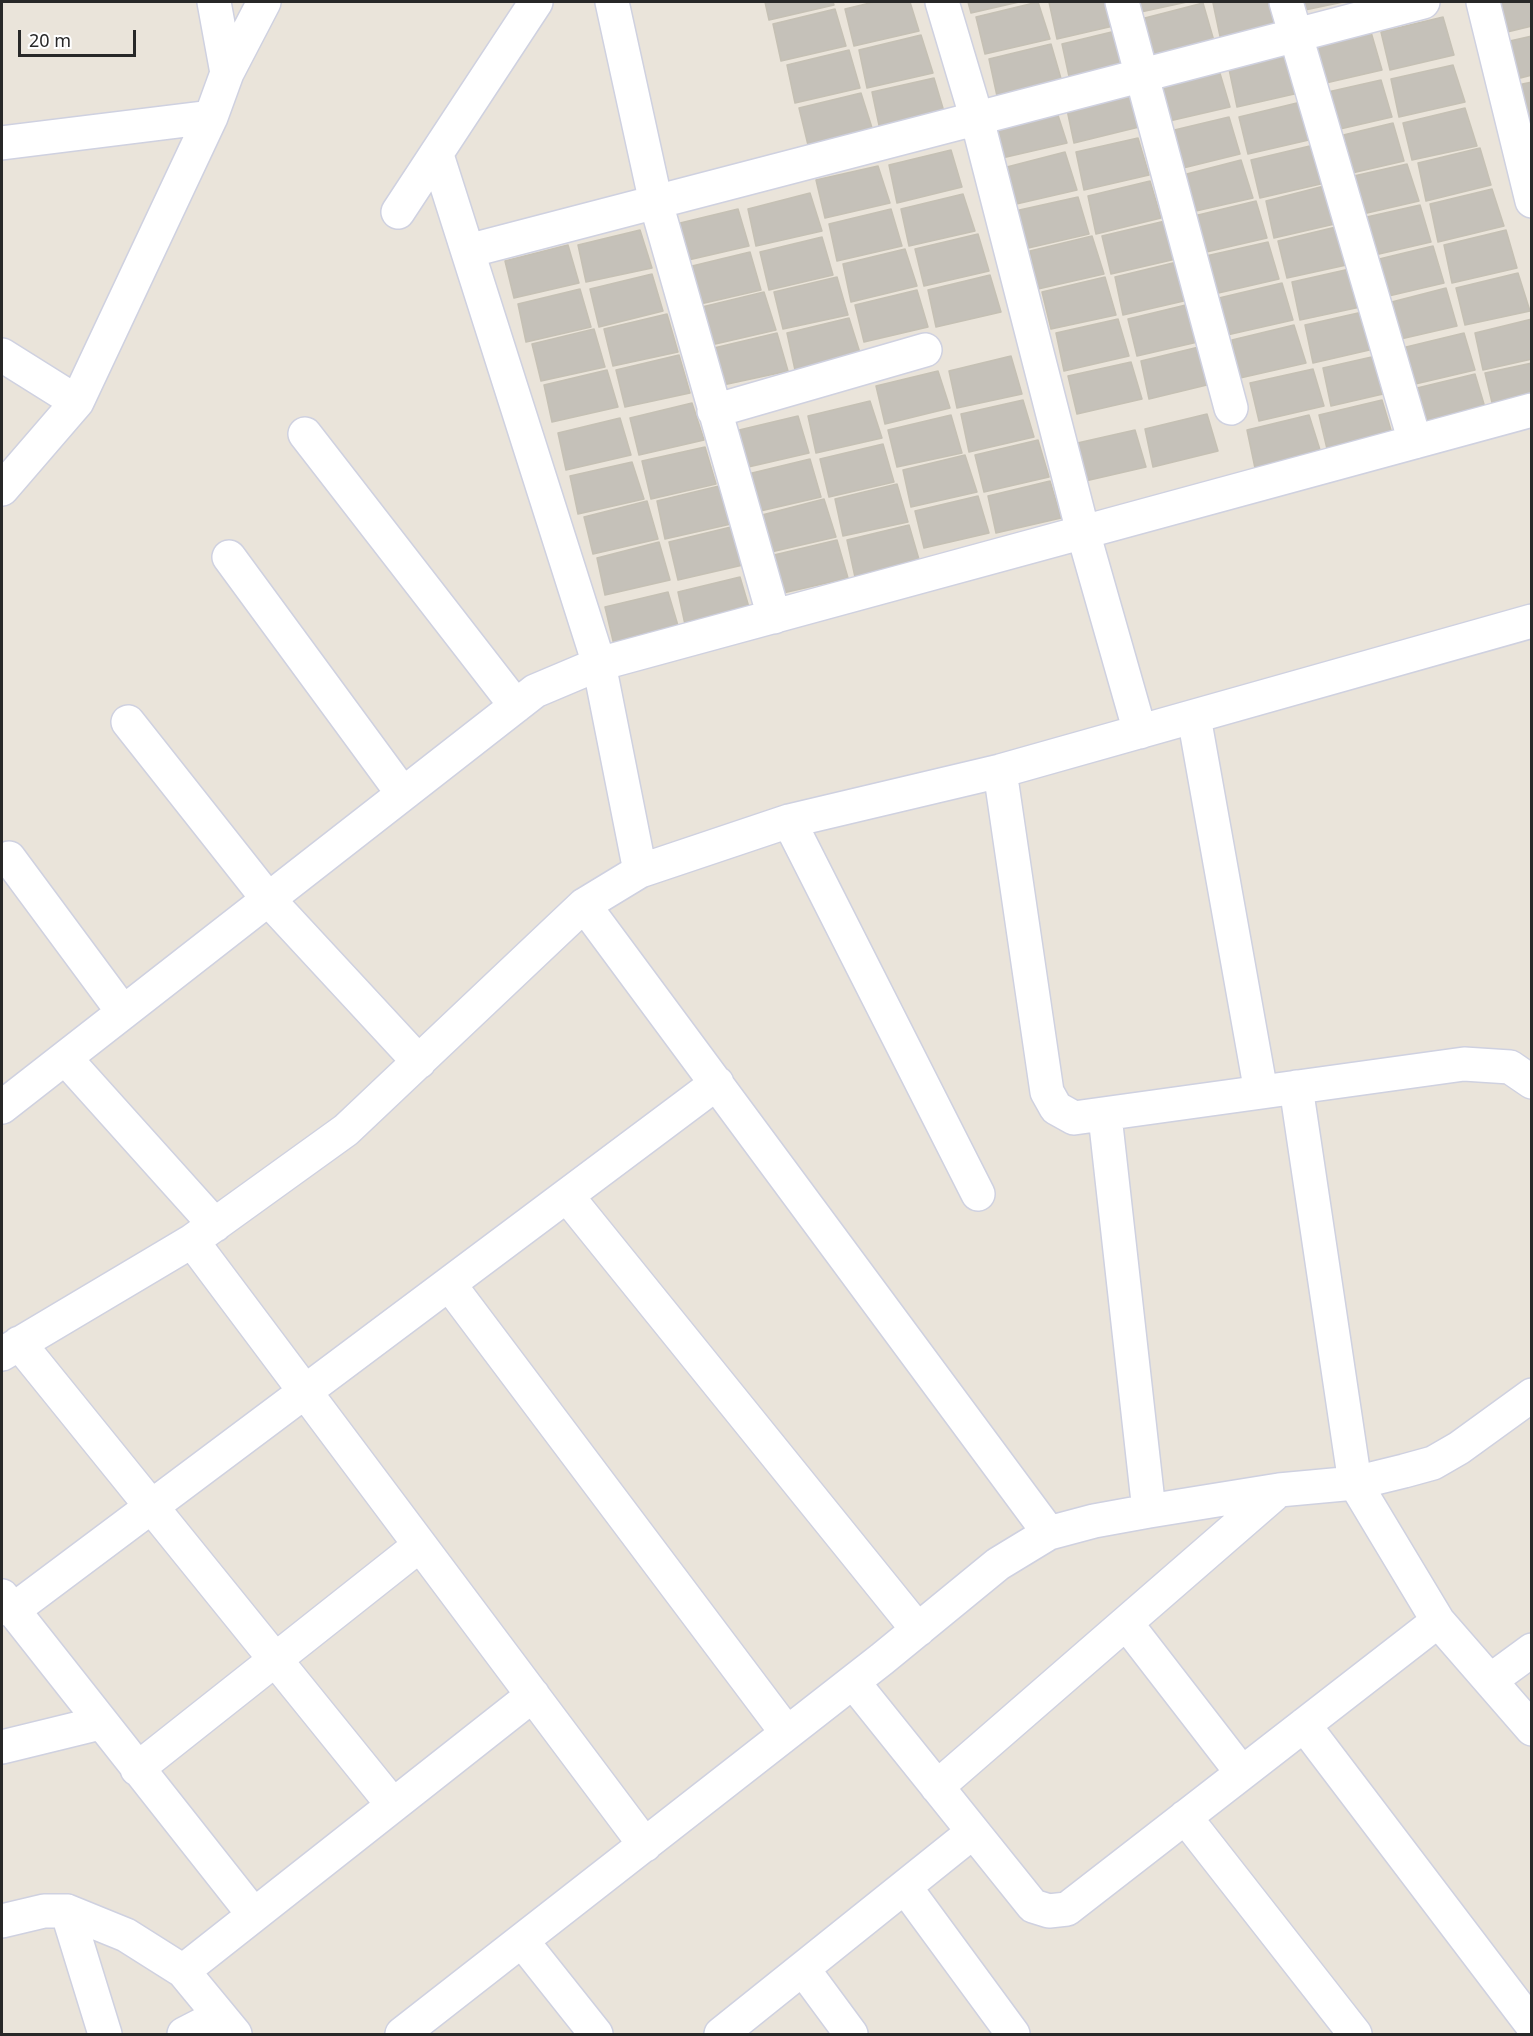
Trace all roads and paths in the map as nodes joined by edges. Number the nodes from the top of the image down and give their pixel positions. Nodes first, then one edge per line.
1 (214, 2) edge
2 (264, 2) edge
3 (536, 2) edge
4 (612, 2) edge
5 (942, 2) edge
6 (1122, 2) edge
7 (1286, 2) edge
8 (1423, 2) edge
9 (1483, 2) edge
10 (1295, 35) junction
11 (227, 73) junction
12 (1142, 75) junction
13 (211, 117) junction
14 (976, 119) junction
15 (2, 143) edge
16 (437, 155) junction
17 (1532, 201) edge
18 (656, 203) junction
19 (398, 213) dead end
20 (468, 251) junction
21 (925, 350) dead end
22 (2, 355) edge
23 (77, 402) junction
24 (1231, 408) dead end
25 (1532, 410) edge
26 (714, 411) junction
27 (305, 434) dead end
28 (1415, 442) junction
29 (2, 489) edge
30 (1083, 532) junction
31 (229, 557) dead end
32 (774, 617) junction
33 (1530, 627) edge
34 (599, 664) junction
35 (516, 706) junction
36 (1194, 717) junction
37 (128, 722) dead end
38 (1140, 732) junction
39 (1000, 771) junction
40 (403, 794) junction
41 (789, 821) junction
42 (9, 858) dead end
43 (640, 871) junction
44 (267, 899) junction
45 (584, 905) junction
46 (123, 1012) junction
47 (65, 1058) junction
48 (418, 1062) junction
49 (1532, 1082) edge
50 (717, 1083) junction
51 (1296, 1087) junction
52 (1261, 1092) junction
53 (2, 1106) edge
54 (1105, 1116) junction
55 (978, 1194) dead end
56 (567, 1196) junction
57 (204, 1233) junction
58 (449, 1284) junction
59 (10, 1348) edge
60 (305, 1392) junction
61 (1532, 1395) edge
62 (1355, 1483) junction
63 (1279, 1491) junction
64 (152, 1506) junction
65 (1149, 1511) junction
66 (1049, 1533) junction
67 (420, 1545) junction
68 (7, 1603) edge
69 (1438, 1621) junction
70 (1126, 1623) junction
71 (918, 1630) junction
72 (1532, 1650) edge
73 (276, 1660) junction
74 (1491, 1680) junction
75 (853, 1682) junction
76 (533, 1695) junction
77 (100, 1723) junction
78 (1304, 1725) junction
79 (1532, 1729) edge
80 (787, 1733) junction
81 (2, 1747) edge
82 (137, 1769) junction
83 (1242, 1773) junction
84 (937, 1787) junction
85 (393, 1805) junction
86 (1185, 1817) junction
87 (974, 1832) junction
88 (645, 1845) junction
89 (905, 1887) junction
90 (66, 1911) junction
91 (254, 1915) junction
92 (2, 1921) edge
93 (522, 1941) junction
94 (803, 1969) junction
95 (183, 1971) junction
96 (227, 2025) edge
97 (1532, 2025) edge
98 (105, 2034) edge
99 (184, 2034) edge
100 (402, 2034) edge
101 (596, 2034) edge
102 (721, 2034) edge
103 (851, 2034) edge
104 (1013, 2034) edge
105 (1355, 2034) edge

1 - 11 street
2 - 11 street
3 - 16 street
4 - 18 street
5 - 14 street
6 - 12 street
7 - 10 street
8 - 10 street
9 - 17 street
10 - 12 street
10 - 28 street
11 - 13 street
12 - 14 street
12 - 24 street
13 - 15 street
13 - 23 street
14 - 18 street
14 - 30 street
16 - 19 street
16 - 20 street
18 - 20 street
18 - 26 street
20 - 34 street
21 - 26 street
22 - 23 street
23 - 29 street
25 - 28 street
26 - 32 street
27 - 35 street
28 - 30 street
30 - 32 street
30 - 38 street
31 - 40 street
32 - 34 street
33 - 36 street
34 - 35 street
34 - 43 street
35 - 40 street
36 - 38 street
36 - 52 street
37 - 44 street
38 - 39 street
39 - 41 street
39 - 54 street
40 - 44 street
41 - 43 street
41 - 55 street
42 - 46 street
43 - 45 street
44 - 46 street
44 - 48 street
45 - 48 street
45 - 50 street
46 - 47 street
47 - 53 street
47 - 57 street
48 - 57 street
49 - 51 street
50 - 56 street
50 - 66 street
51 - 52 street
51 - 62 street
52 - 54 street
54 - 65 street
56 - 58 street
56 - 71 street
57 - 59 street
57 - 60 street
58 - 60 street
58 - 80 street
59 - 64 street
60 - 64 street
60 - 67 street
61 - 62 street
62 - 63 street
62 - 69 street
63 - 65 street
63 - 70 street
64 - 68 street
64 - 73 street
65 - 66 street
66 - 71 street
67 - 73 street
67 - 76 street
68 - 77 street
69 - 74 street
69 - 78 street
70 - 83 street
70 - 84 street
71 - 75 street
72 - 74 street
73 - 82 street
73 - 85 street
74 - 79 street
75 - 80 street
75 - 84 street
76 - 85 street
76 - 88 street
77 - 81 street
77 - 82 street
78 - 83 street
78 - 97 street
80 - 88 street
82 - 91 street
83 - 86 street
84 - 87 street
85 - 91 street
86 - 87 street
86 - 105 street
87 - 89 street
88 - 93 street
89 - 94 street
89 - 104 street
90 - 92 street
90 - 95 street
90 - 98 street
91 - 95 street
93 - 100 street
93 - 101 street
94 - 102 street
94 - 103 street
95 - 96 street
96 - 99 street

